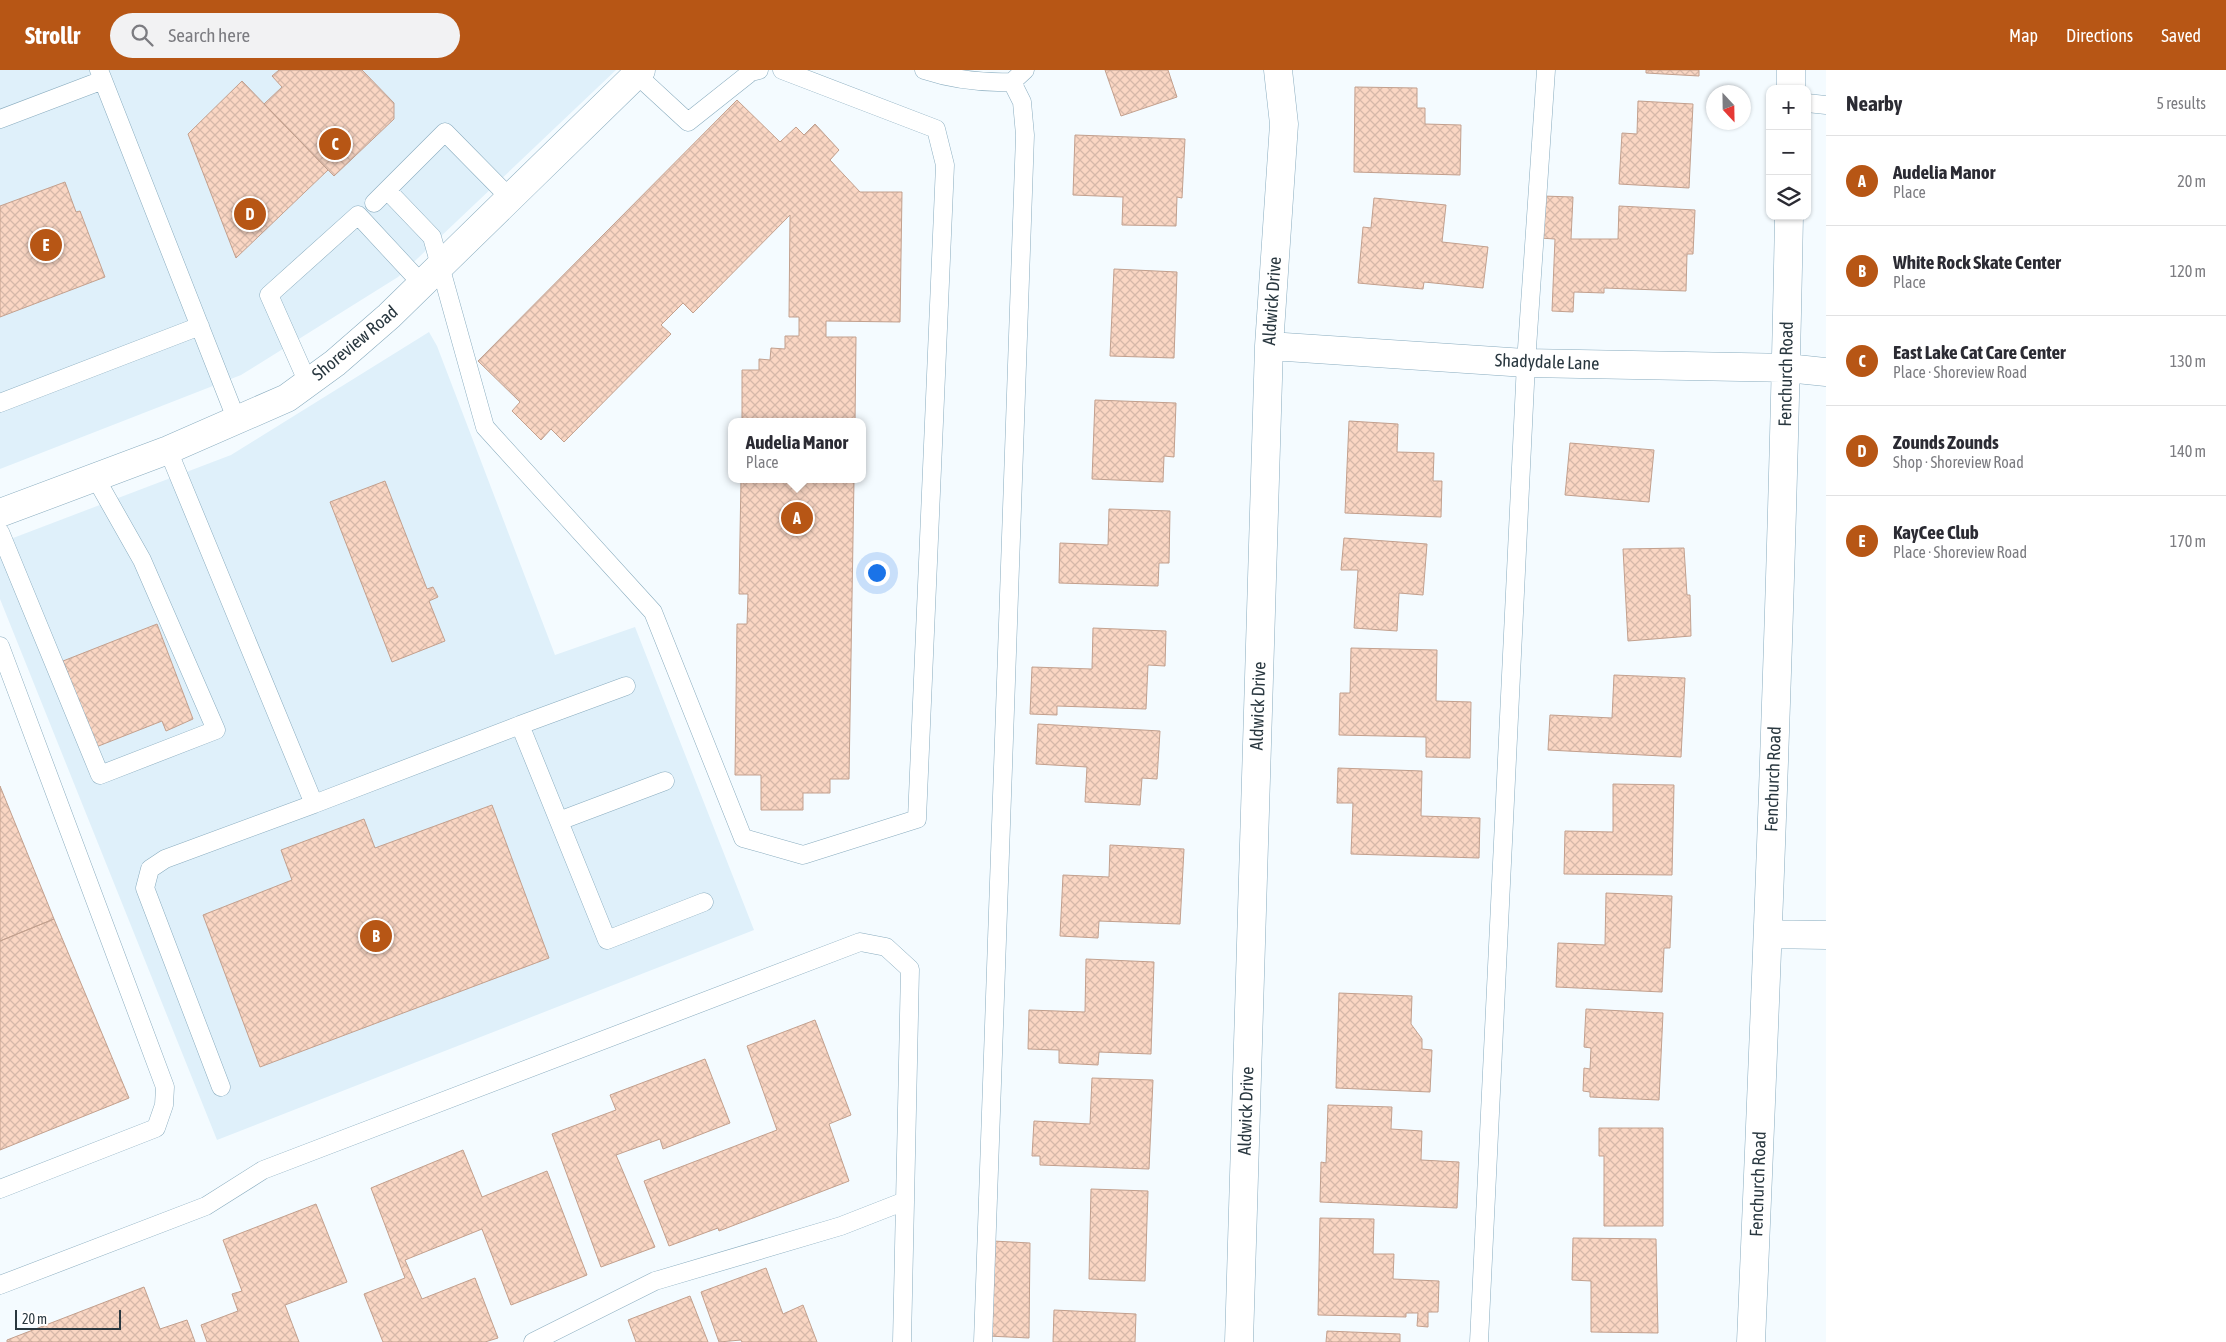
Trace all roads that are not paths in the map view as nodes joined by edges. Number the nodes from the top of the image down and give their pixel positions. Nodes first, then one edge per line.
1 (759, 70) edge
2 (782, 70) edge
3 (924, 70) edge
4 (1025, 70) edge
5 (1278, 70) edge
6 (1546, 70) edge
7 (1792, 70) edge
8 (639, 72) edge
9 (101, 75) edge
10 (1012, 82) junction
11 (1791, 85) edge
12 (1811, 103) edge
13 (1826, 105) edge
14 (0, 119) edge
15 (387, 190) junction
16 (510, 198) junction
17 (374, 203) dead end
18 (1788, 220) edge
19 (431, 275) junction
20 (200, 326) junction
21 (1269, 346) junction
22 (1526, 363) junction
23 (1786, 368) junction
24 (1826, 372) edge
25 (308, 382) junction
26 (0, 403) edge
27 (237, 421) junction
28 (168, 450) junction
29 (95, 477) junction
30 (0, 513) edge
31 (0, 532) edge
32 (0, 646) edge
33 (626, 686) dead end
34 (520, 724) junction
35 (665, 781) dead end
36 (314, 804) junction
37 (559, 821) junction
38 (704, 902) dead end
39 (1768, 934) junction
40 (1826, 935) edge
41 (221, 1087) dead end
42 (0, 1189) edge
43 (905, 1201) junction
44 (0, 1285) edge
45 (533, 1342) edge
46 (902, 1342) edge
47 (984, 1342) edge
48 (1239, 1342) edge
49 (1479, 1342) edge
50 (1751, 1342) edge

1 - 8 lane
2 - 19 lane
3 - 10 lane
4 - 10 lane
5 - 21 street, Aldwick Drive
6 - 22 lane
7 - 11 street
8 - 16 street, Shoreview Road
9 - 14 lane
9 - 20 lane
10 - 47 lane
12 - 13 lane
15 - 16 lane
15 - 17 lane
15 - 19 lane
16 - 19 street, Shoreview Road
18 - 23 street, Fenchurch Road
19 - 25 street, Shoreview Road
19 - 25 lane
20 - 26 lane
20 - 27 lane
21 - 22 street, Shadydale Lane
21 - 48 street, Aldwick Drive
22 - 23 street, Shadydale Lane
22 - 49 lane
23 - 24 street, Shadydale Lane
23 - 39 street, Fenchurch Road
25 - 27 street, Shoreview Road
27 - 28 street, Shoreview Road
28 - 29 street, Shoreview Road
28 - 36 lane
29 - 30 street, Shoreview Road
29 - 31 lane
32 - 42 lane
33 - 34 lane
34 - 36 lane
34 - 37 lane
35 - 37 lane
36 - 41 lane
37 - 38 lane
39 - 40 street
39 - 50 street, Fenchurch Road
43 - 44 lane
43 - 45 lane
43 - 46 lane

